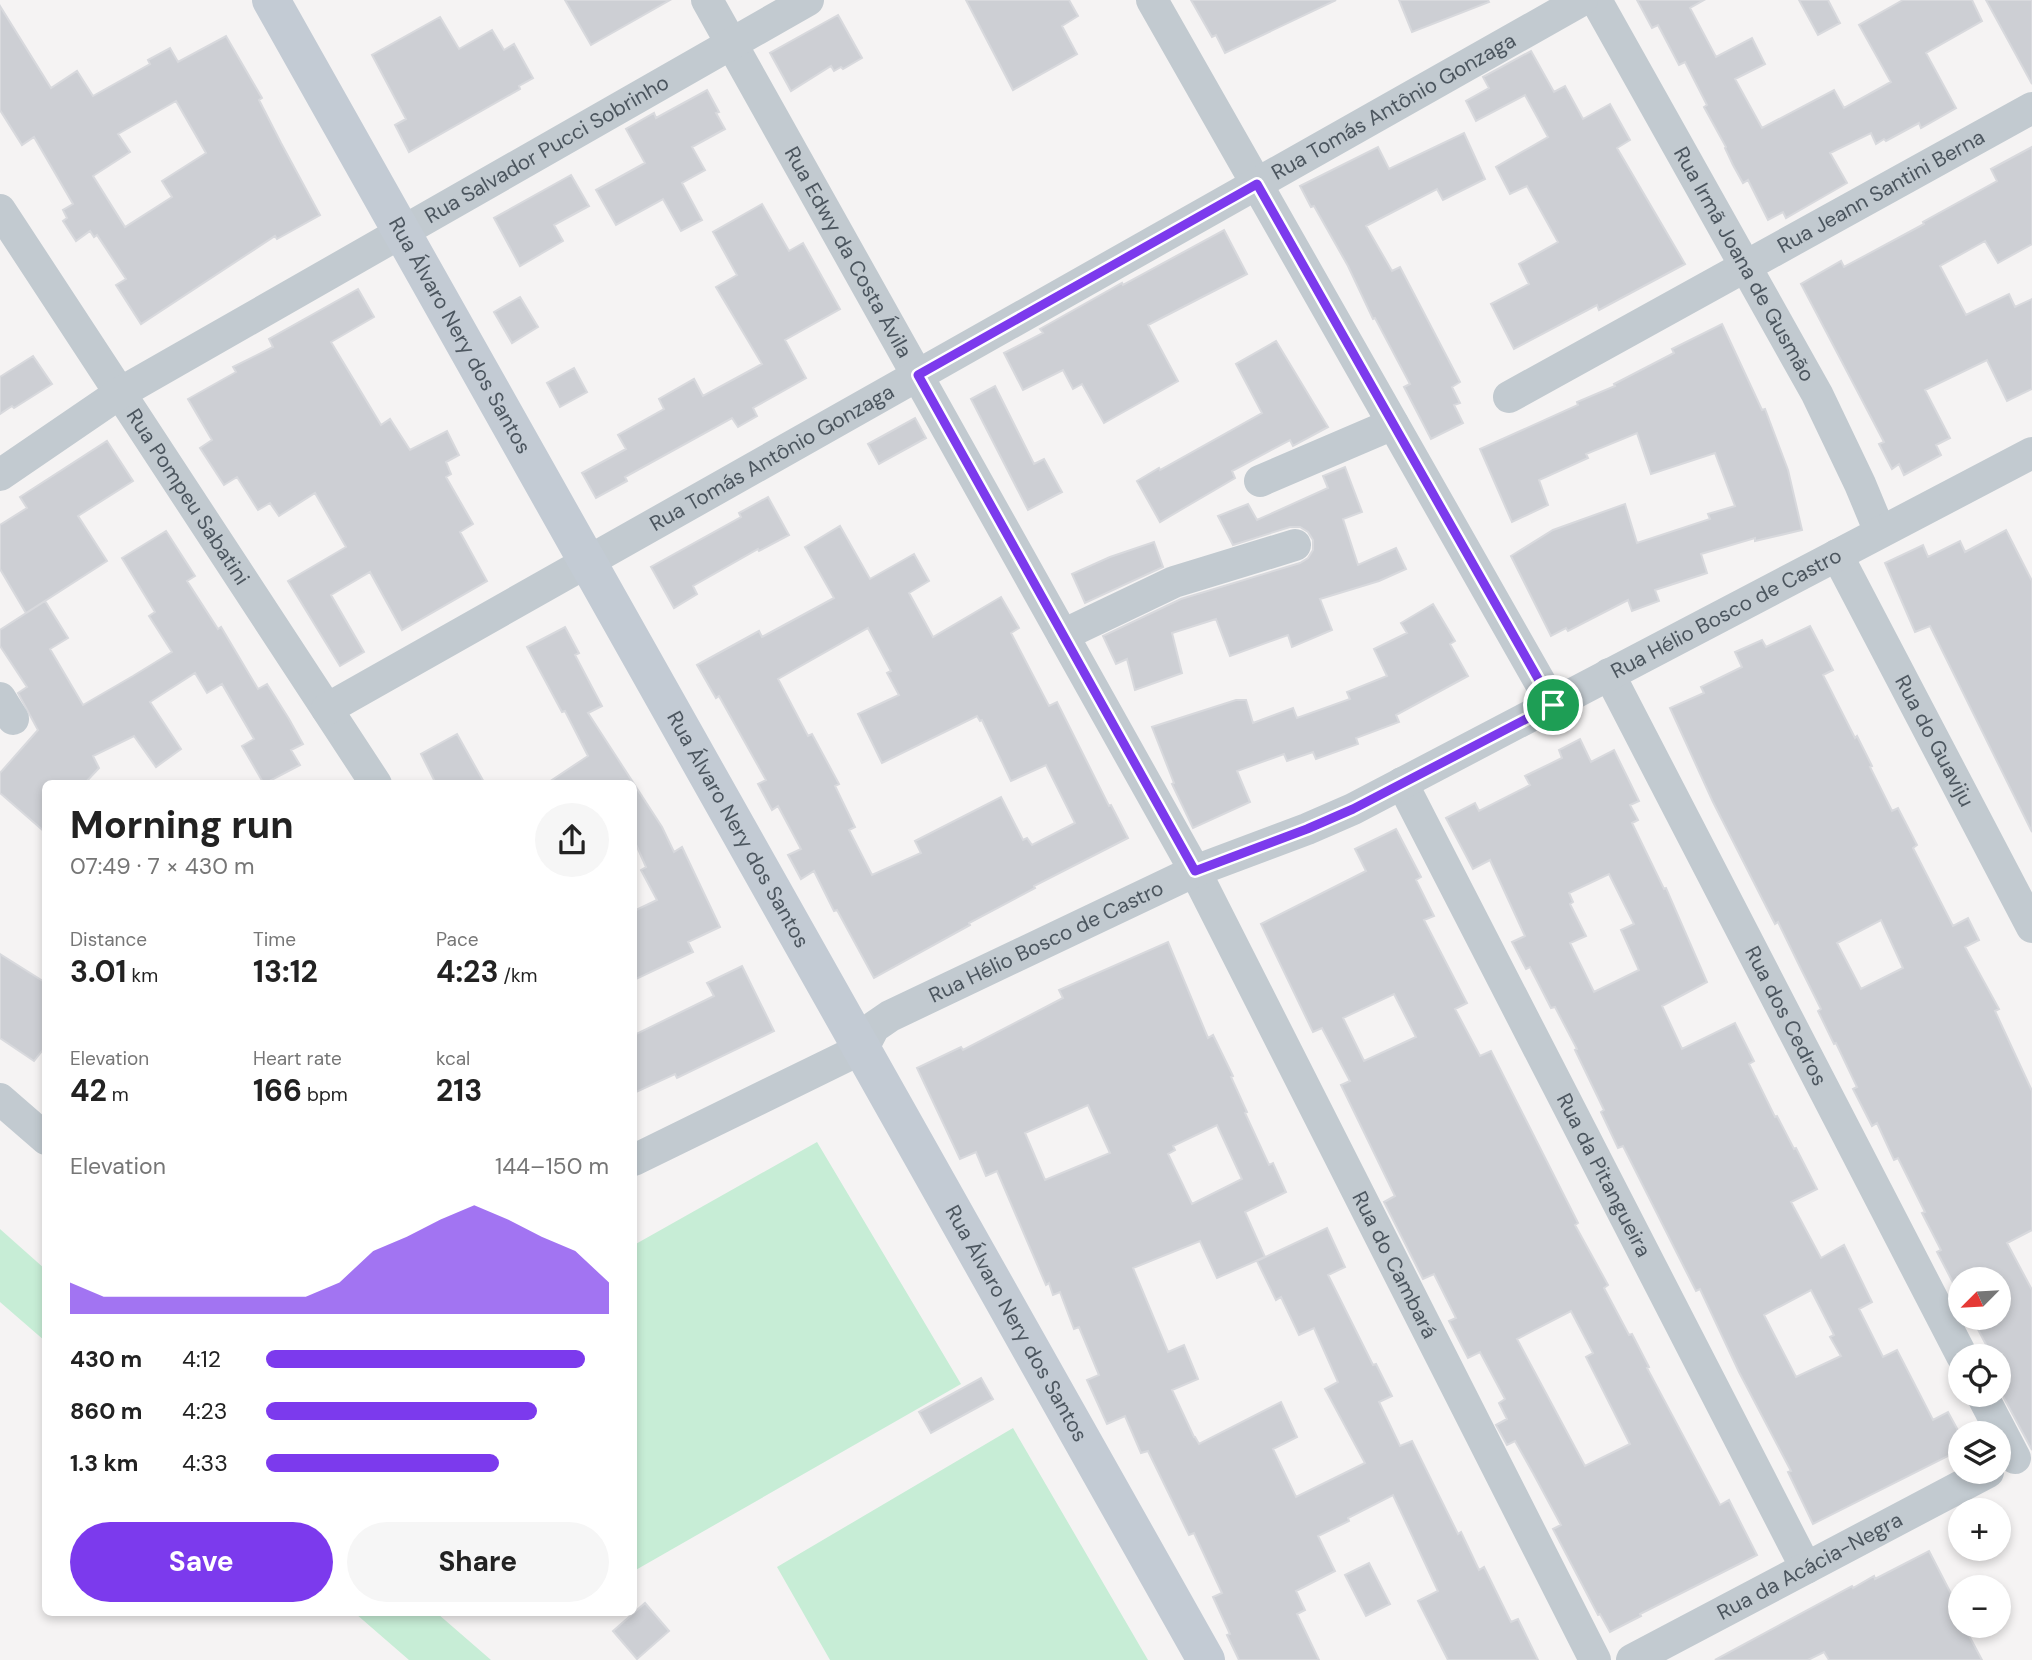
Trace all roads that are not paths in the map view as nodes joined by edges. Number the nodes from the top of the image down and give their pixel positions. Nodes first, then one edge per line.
1 (271, 0) edge
2 (707, 0) edge
3 (808, 0) edge
4 (1152, 0) edge
5 (1583, 0) edge
6 (1596, 0) edge
7 (732, 44) junction
8 (2032, 108) edge
9 (1257, 184) junction
10 (0, 210) edge
11 (402, 232) junction
12 (1745, 266) junction
13 (918, 375) junction
14 (120, 393) junction
15 (1509, 397) dead end
16 (1393, 424) junction
17 (2032, 453) edge
18 (0, 475) edge
19 (1260, 481) dead end
20 (1880, 533) junction
21 (1295, 545) dead end
22 (1837, 555) junction
23 (587, 562) junction
24 (1063, 635) junction
25 (1609, 674) junction
26 (1553, 705) junction
27 (327, 709) junction
28 (373, 780) edge
29 (1402, 783) junction
30 (1195, 871) junction
31 (2032, 927) edge
32 (863, 1048) junction
33 (0, 1099) edge
34 (42, 1136) edge
35 (637, 1159) edge
36 (1956, 1344) edge
37 (1965, 1484) edge
38 (1806, 1568) junction
39 (1206, 1660) edge
40 (1595, 1660) edge
41 (1632, 1660) edge

1 - 11 main road, Rua Álvaro Nery dos Santos
2 - 7 street, Rua Edwy da Costa Ávila
3 - 7 street, Rua Salvador Pucci Sobrinho
4 - 9 street
5 - 9 street, Rua Tomás Antônio Gonzaga
6 - 12 street, Rua Irmã Joana de Gusmão
7 - 11 street, Rua Salvador Pucci Sobrinho
7 - 13 street, Rua Edwy da Costa Ávila
8 - 12 street, Rua Jeann Santini Berna
9 - 13 street, Rua Tomás Antônio Gonzaga
9 - 16 street
10 - 14 street, Rua Pompeu Sabatini
11 - 14 street, Rua Salvador Pucci Sobrinho
11 - 23 main road, Rua Álvaro Nery dos Santos
12 - 15 street, Rua Jeann Santini Berna
12 - 20 street, Rua Irmã Joana de Gusmão
13 - 23 street, Rua Tomás Antônio Gonzaga
13 - 24 street, Rua Edwy da Costa Ávila
14 - 18 street, Rua Salvador Pucci Sobrinho
14 - 27 street, Rua Pompeu Sabatini
16 - 19 street
16 - 26 street
17 - 20 street, Rua Hélio Bosco de Castro
20 - 22 street, Rua Hélio Bosco de Castro
21 - 24 street
22 - 25 street, Rua Hélio Bosco de Castro
22 - 31 street, Rua do Guaviju
23 - 27 street, Rua Tomás Antônio Gonzaga
23 - 32 main road, Rua Álvaro Nery dos Santos
24 - 30 street, Rua Edwy da Costa Ávila
25 - 26 street, Rua Hélio Bosco de Castro
25 - 36 street, Rua dos Cedros
26 - 29 street, Rua Hélio Bosco de Castro
27 - 28 street, Rua Pompeu Sabatini
29 - 30 street, Rua Hélio Bosco de Castro
29 - 38 street, Rua da Pitangueira
30 - 32 street, Rua Hélio Bosco de Castro
30 - 40 street, Rua do Cambará
32 - 35 street, Rua Hélio Bosco de Castro
32 - 39 main road, Rua Álvaro Nery dos Santos
33 - 34 street
37 - 38 street, Rua da Acácia-Negra
38 - 41 street, Rua da Acácia-Negra

